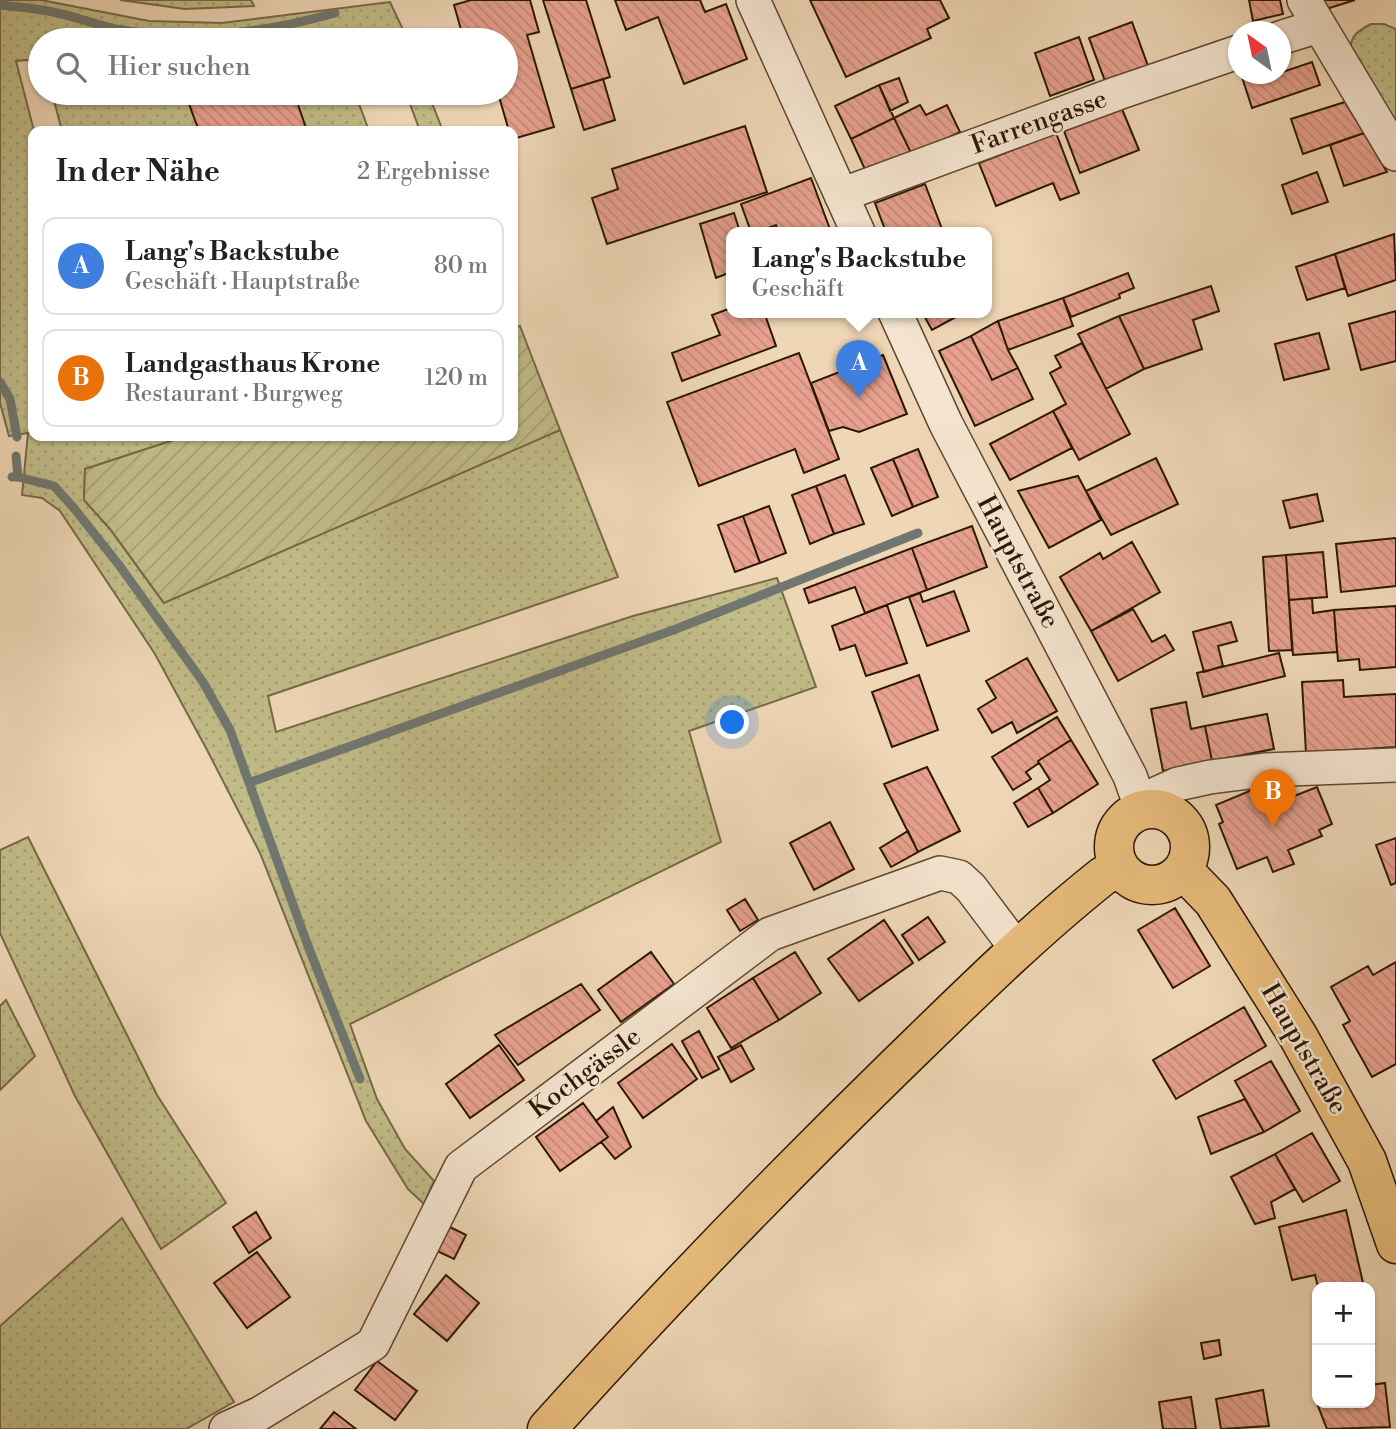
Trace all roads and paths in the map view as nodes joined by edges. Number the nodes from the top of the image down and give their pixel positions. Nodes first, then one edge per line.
1 (753, 0) edge
2 (1311, 13) edge
3 (1291, 29) edge
4 (1228, 55) edge
5 (1396, 154) edge
6 (841, 195) junction
7 (856, 227) edge
8 (898, 318) edge
9 (1396, 765) edge
10 (1146, 809) junction
11 (1119, 868) junction
12 (1183, 870) junction
13 (1017, 948) junction
14 (1396, 1244) edge
15 (226, 1429) edge
16 (547, 1429) edge

1 - 6 street
2 - 3 street
2 - 5 street
4 - 6 street, Farrengasse
6 - 7 street
8 - 10 street, Hauptstraße
9 - 10 street
10 - 11 main road
10 - 12 main road
11 - 12 main road
11 - 13 main road
12 - 14 main road, Hauptstraße
13 - 15 street, Kochgässle
13 - 16 main road

